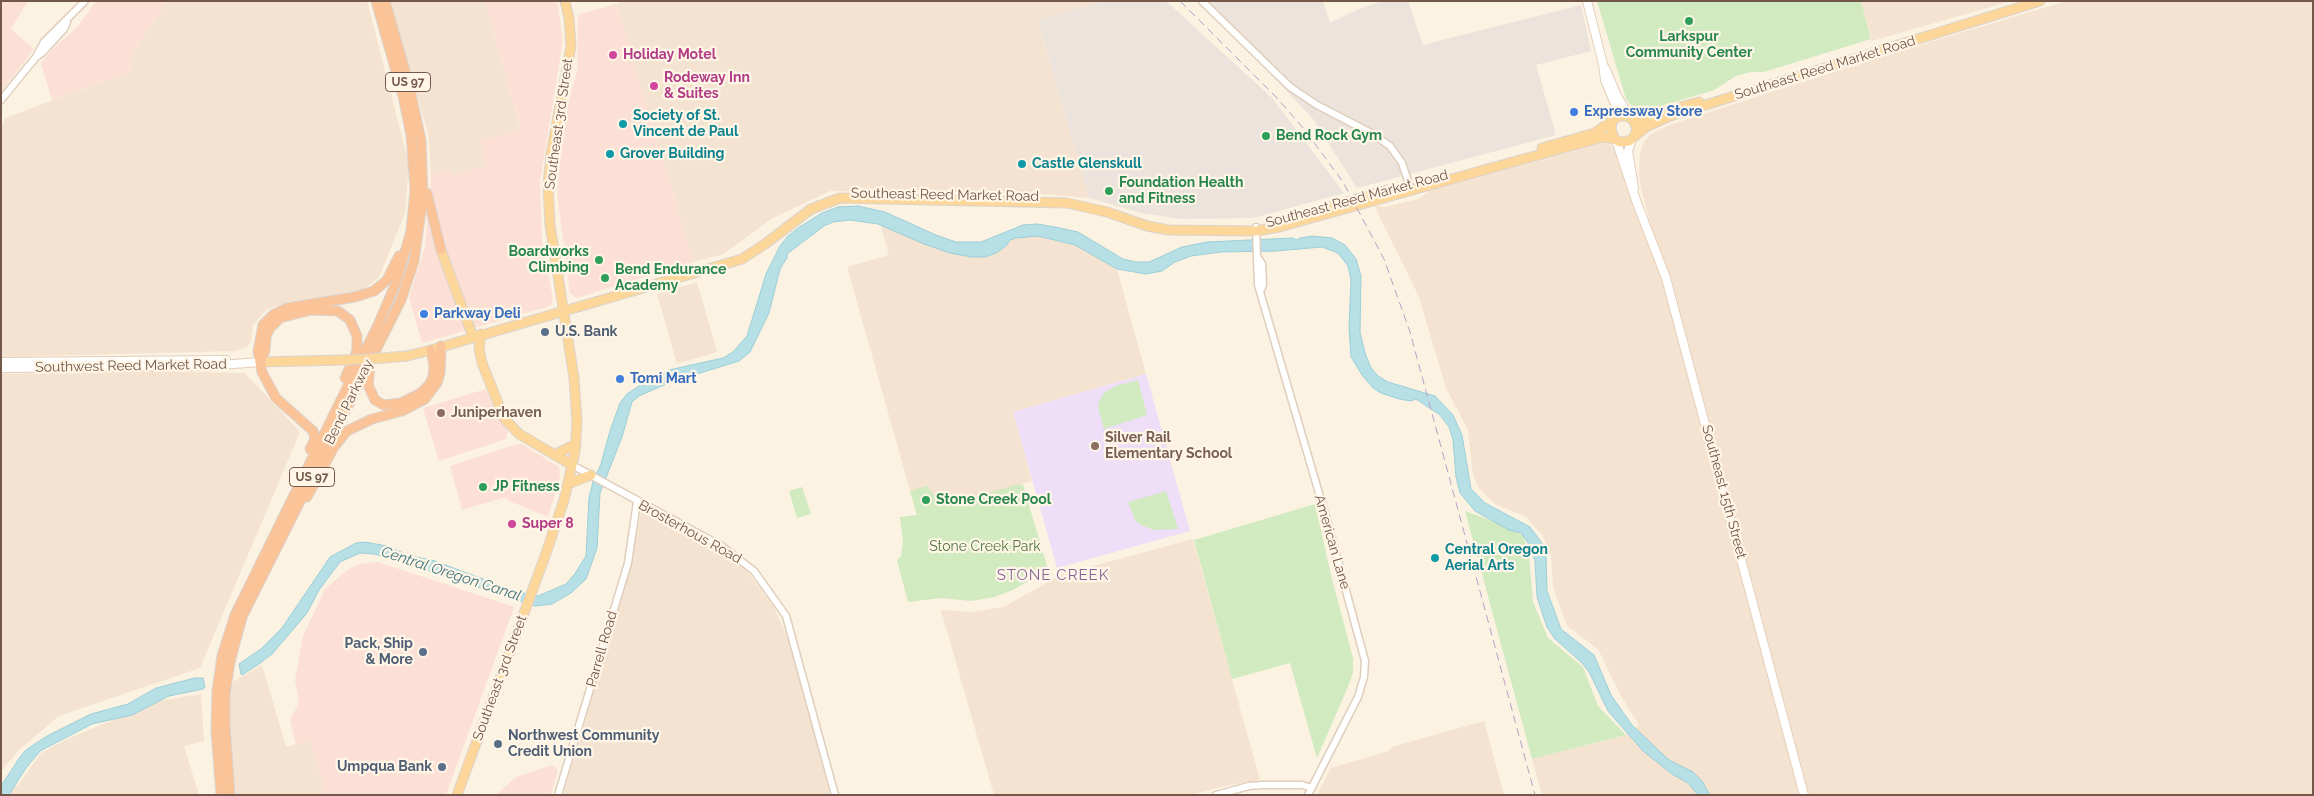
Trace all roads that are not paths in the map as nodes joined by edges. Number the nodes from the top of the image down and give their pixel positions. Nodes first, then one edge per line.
1 (85, 1) edge
2 (376, 1) edge
3 (385, 1) edge
4 (565, 1) edge
5 (1202, 1) edge
6 (1587, 1) edge
7 (2024, 1) edge
8 (2040, 1) edge
9 (1603, 64) junction
10 (1, 100) edge
11 (1632, 118) junction
12 (1612, 120) junction
13 (1633, 138) junction
14 (1615, 140) junction
15 (423, 165) junction
16 (1410, 187) junction
17 (1634, 193) junction
18 (413, 215) junction
19 (1256, 231) junction
20 (441, 250) joint
21 (564, 310) junction
22 (477, 335) junction
23 (441, 346) junction
24 (376, 348) junction
25 (431, 350) junction
26 (1, 362) edge
27 (260, 362) junction
28 (1, 368) edge
29 (315, 439) junction
30 (576, 444) junction
31 (554, 455) junction
32 (572, 465) junction
33 (591, 475) junction
34 (568, 484) junction
35 (637, 502) junction
36 (269, 562) junction
37 (252, 579) junction
38 (1312, 788) junction
39 (222, 795) edge
40 (230, 795) edge
41 (457, 795) edge
42 (558, 795) edge
43 (835, 795) edge
44 (1216, 795) edge
45 (1308, 795) edge
46 (1804, 795) edge

1 - 10 street
2 - 18 highway, Bend Parkway / US 97
3 - 15 highway, Bend Parkway / US 97
4 - 21 main road, Southeast 3rd Street
5 - 16 street
6 - 9 main road, Southeast 15th Street
7 - 11 main road, Southeast Reed Market Road
8 - 13 main road, Southeast Reed Market Road
9 - 11 main road, Southeast 15th Street
9 - 12 main road, Southeast 15th Street
11 - 12 main road, Southeast Reed Market Road
11 - 13 main road, Southeast 15th Street
12 - 14 main road, Southeast 15th Street
12 - 16 main road, Southeast Reed Market Road
13 - 14 main road, Southeast Reed Market Road
13 - 17 main road, Southeast 15th Street
14 - 16 main road, Southeast Reed Market Road
14 - 17 main road, Southeast 15th Street
15 - 20 highway
15 - 24 highway, Bend Parkway / US 97
16 - 19 main road, Southeast Reed Market Road
17 - 46 main road, Southeast 15th Street
18 - 27 highway
18 - 37 highway, Bend Parkway / US 97
19 - 21 main road, Southeast Reed Market Road
19 - 38 street, American Lane
20 - 22 main road
21 - 22 main road, Southeast Reed Market Road
21 - 30 main road, Southeast 3rd Street
22 - 23 main road, Southwest Reed Market Road
22 - 31 main road
23 - 25 main road, Southwest Reed Market Road
23 - 36 highway
24 - 25 highway
24 - 36 highway, Bend Parkway / US 97
25 - 27 main road, Southwest Reed Market Road, bridge
26 - 27 main road, Southwest Reed Market Road
27 - 28 main road, Southwest Reed Market Road
27 - 29 highway
27 - 29 highway
29 - 37 highway
30 - 31 main road
30 - 32 main road, Southeast 3rd Street
31 - 32 main road
32 - 33 street, Brosterhous Road
32 - 34 main road, Southeast 3rd Street
33 - 34 main road
33 - 35 street, Brosterhous Road
34 - 41 main road, Southeast 3rd Street
35 - 42 street, Parrell Road
35 - 43 street, Brosterhous Road
36 - 40 highway, Bend Parkway / US 97
37 - 39 highway, Bend Parkway / US 97
38 - 44 street
38 - 45 street

